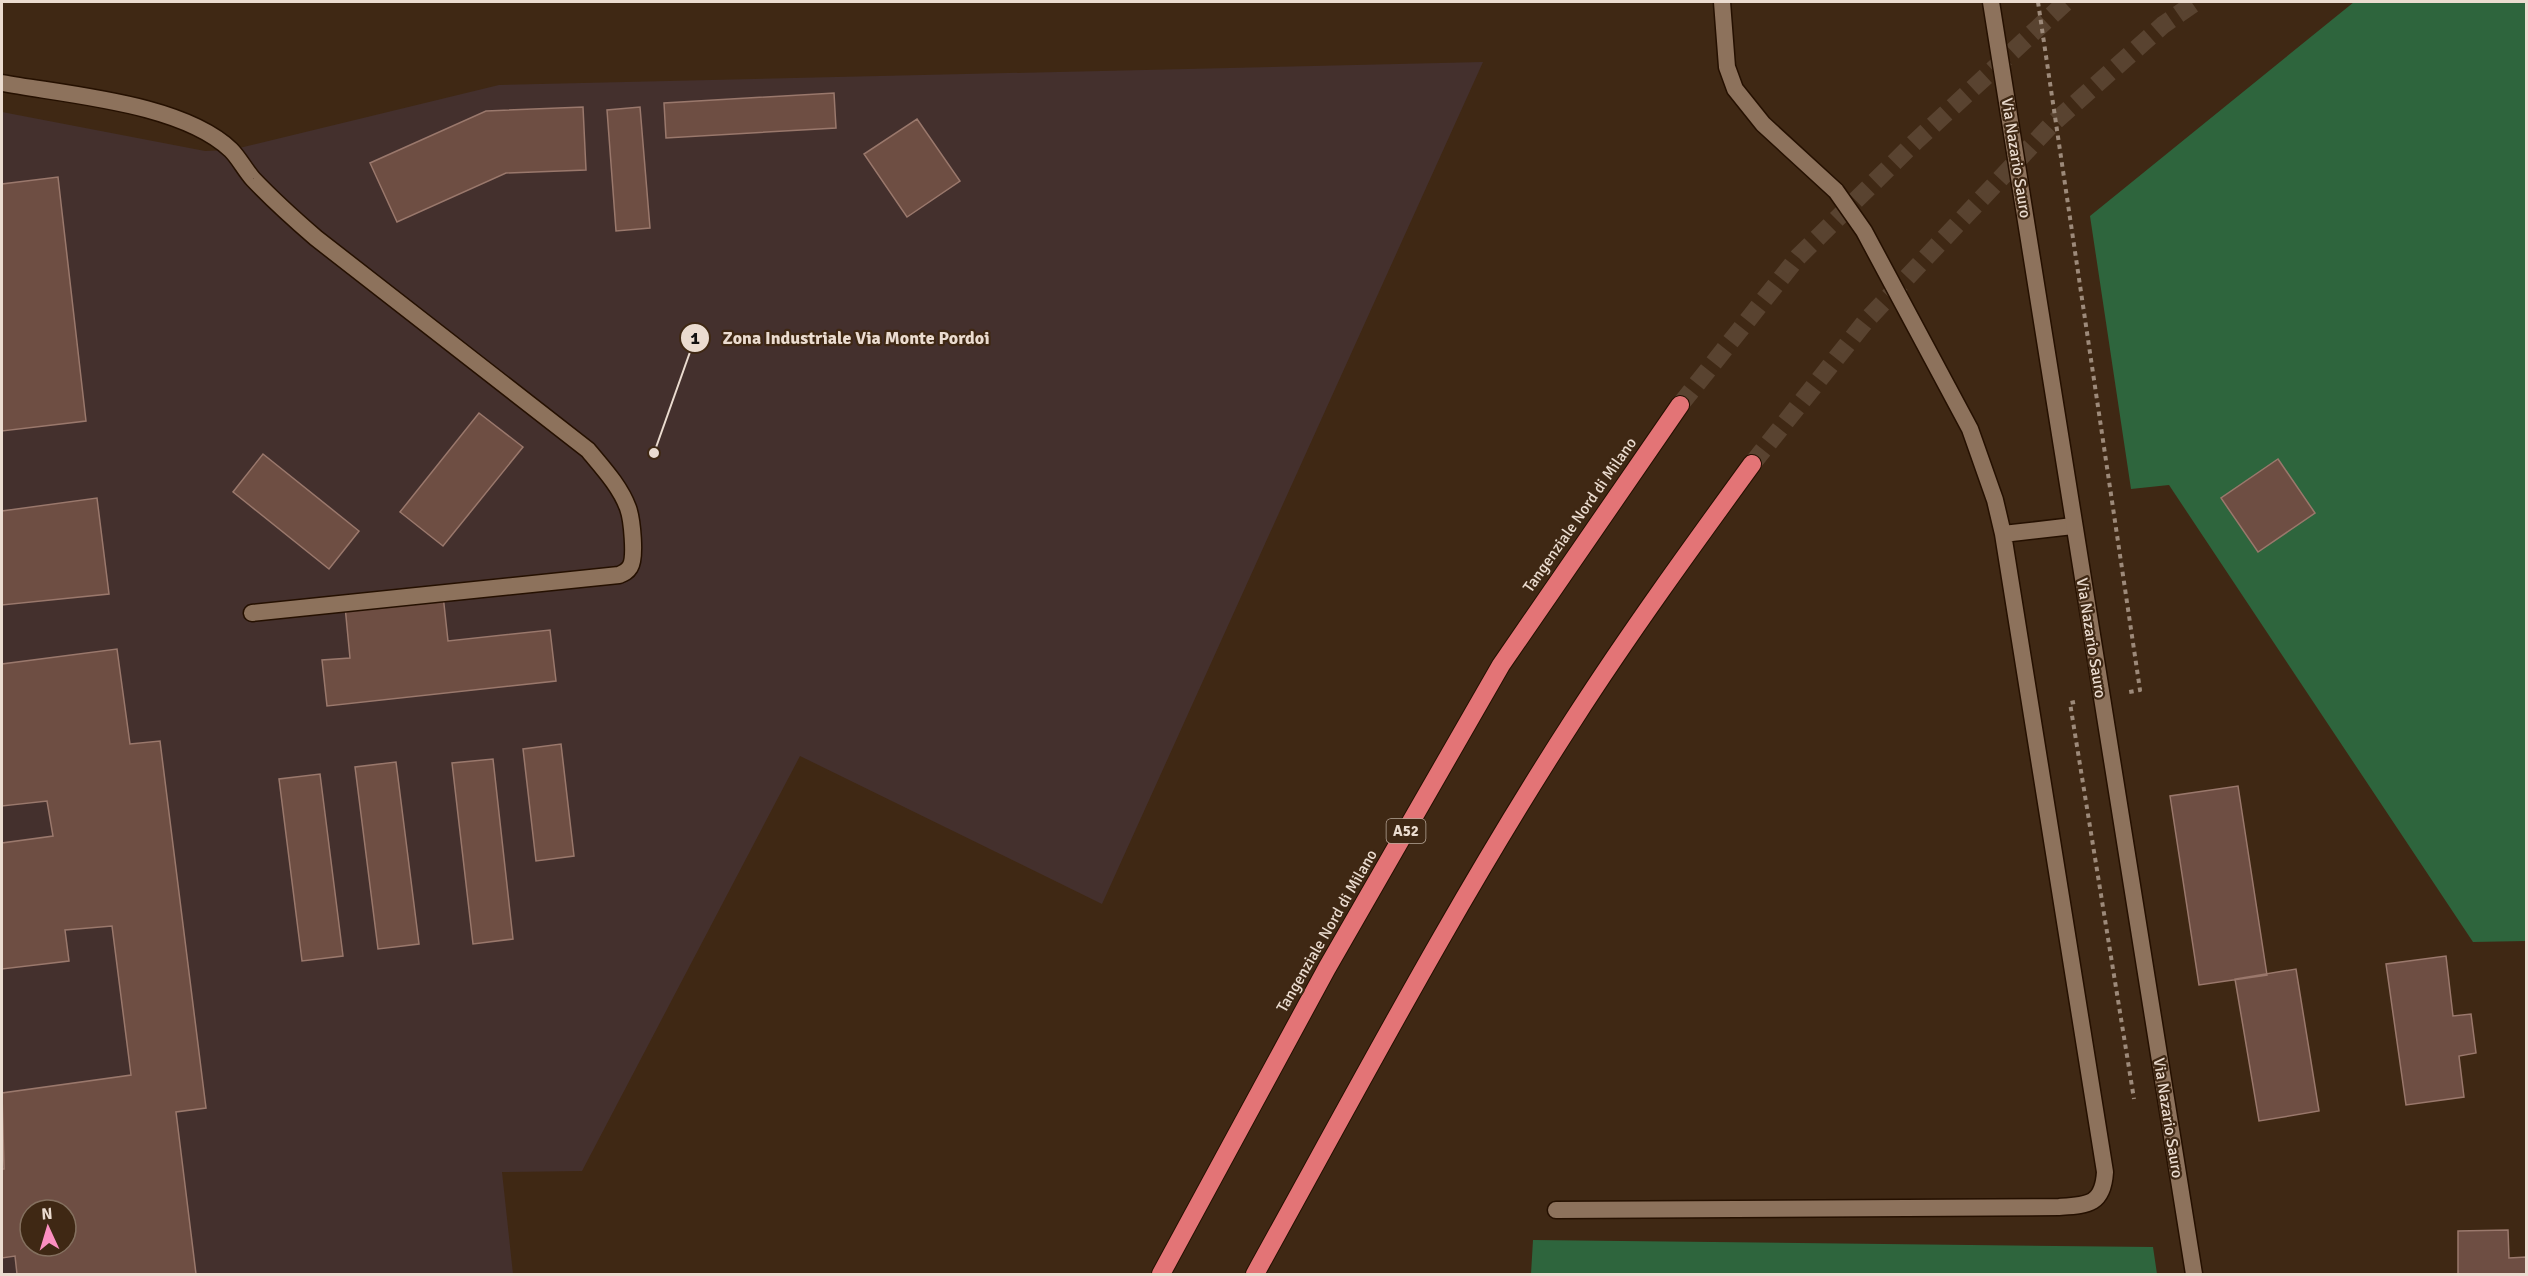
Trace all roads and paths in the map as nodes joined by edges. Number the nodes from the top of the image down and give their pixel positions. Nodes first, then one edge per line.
1 (1722, 2) edge
2 (1991, 2) edge
3 (2038, 2) edge
4 (2, 82) edge
5 (1680, 405) tunnel mouth
6 (1752, 464) tunnel mouth
7 (2073, 526) junction
8 (2003, 534) junction
9 (252, 613) dead end
10 (2131, 692) dead end
11 (2082, 701) dead end
12 (2135, 1105) dead end
13 (1556, 1210) dead end
14 (1161, 1275) edge
15 (1255, 1275) edge
16 (2194, 1275) edge

1 - 8 street
2 - 7 street, Via Nazario Sauro
3 - 10 path
4 - 9 street
5 - 14 highway, Tangenziale Nord di Milano / A52
6 - 15 highway
7 - 8 street
7 - 16 street, Via Nazario Sauro
8 - 13 street
11 - 12 path

